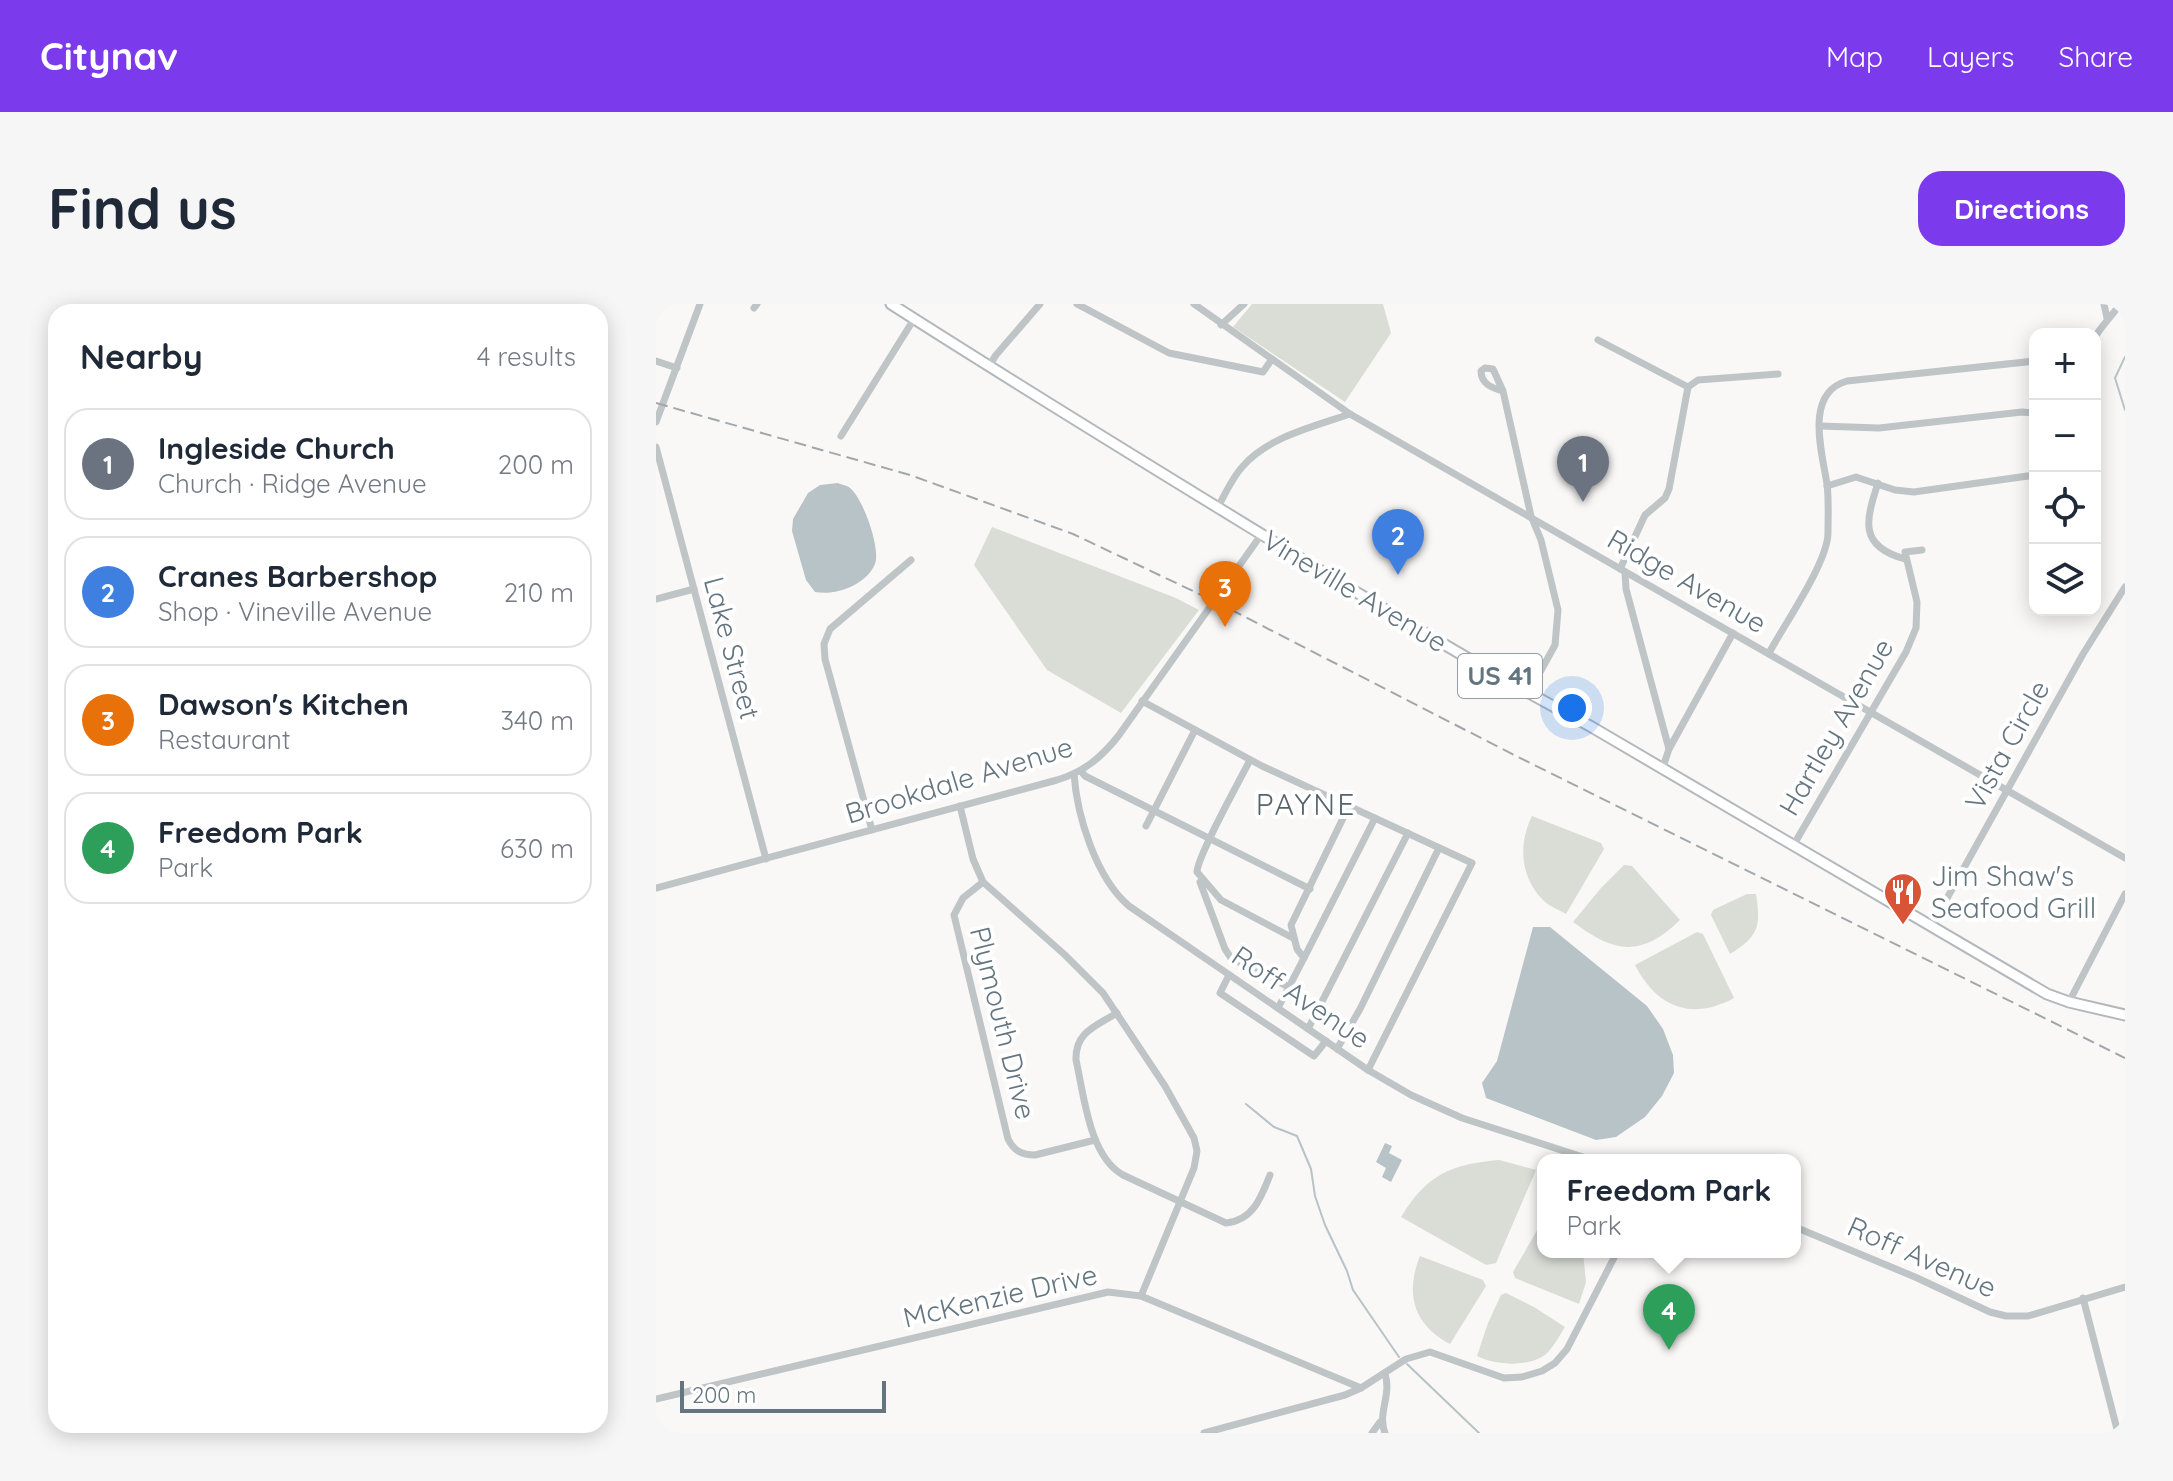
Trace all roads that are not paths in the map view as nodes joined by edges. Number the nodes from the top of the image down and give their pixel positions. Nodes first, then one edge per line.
1 (700, 304) edge
2 (891, 304) edge
3 (1040, 304) edge
4 (1077, 304) edge
5 (1194, 304) edge
6 (1244, 304) edge
7 (2104, 304) edge
8 (2120, 304) edge
9 (2107, 318) junction
10 (914, 319) junction
11 (1221, 325) junction
12 (2101, 328) edge
13 (1598, 340) dead end
14 (1272, 359) junction
15 (656, 361) edge
16 (2029, 362) edge
17 (989, 366) junction
18 (677, 368) junction
19 (1778, 374) dead end
20 (1688, 387) junction
21 (1503, 391) dead end
22 (2029, 413) edge
23 (1350, 414) junction
24 (656, 422) edge
25 (1820, 426) junction
26 (841, 436) dead end
27 (656, 447) edge
28 (2029, 476) edge
29 (1878, 483) junction
30 (1827, 486) junction
31 (1217, 509) junction
32 (1531, 516) junction
33 (1261, 535) junction
34 (1922, 550) dead end
35 (1905, 559) junction
36 (911, 560) dead end
37 (1622, 570) junction
38 (2125, 587) edge
39 (694, 589) junction
40 (656, 599) edge
41 (1733, 633) junction
42 (1769, 653) junction
43 (1528, 694) junction
44 (1142, 701) junction
45 (1872, 713) junction
46 (1195, 730) junction
47 (1669, 749) junction
48 (1250, 760) junction
49 (1662, 770) junction
50 (1078, 772) junction
51 (2007, 789) junction
52 (960, 806) junction
53 (1348, 808) junction
54 (1155, 812) junction
55 (1375, 818) junction
56 (1146, 826) dead end
57 (872, 830) junction
58 (1408, 833) junction
59 (1210, 840) junction
60 (1793, 846) junction
61 (1439, 848) junction
62 (2125, 858) edge
63 (766, 859) junction
64 (1197, 872) junction
65 (983, 882) junction
66 (656, 888) edge
67 (1310, 889) junction
68 (2125, 894) edge
69 (1931, 927) junction
70 (1293, 938) junction
71 (1304, 958) junction
72 (1229, 975) junction
73 (1289, 987) junction
74 (2069, 1002) junction
75 (1278, 1008) junction
76 (1117, 1013) junction
77 (2125, 1015) edge
78 (1308, 1029) junction
79 (1326, 1041) junction
80 (1337, 1049) junction
81 (1368, 1070) junction
82 (1095, 1140) junction
83 (1574, 1154) edge
84 (1270, 1175) dead end
85 (1180, 1202) junction
86 (1801, 1230) edge
87 (1614, 1258) edge
88 (2125, 1287) edge
89 (1141, 1296) junction
90 (2083, 1298) junction
91 (1385, 1374) junction
92 (1361, 1388) junction
93 (656, 1399) edge
94 (1380, 1422) junction
95 (1204, 1433) edge
96 (1372, 1433) edge
97 (1385, 1433) edge
98 (2118, 1433) edge

1 - 18 street
2 - 10 main road, Vineville Avenue / US 41
3 - 17 street
4 - 14 street
5 - 11 street, Ridge Avenue
6 - 11 street
7 - 9 street
8 - 9 street
9 - 12 street
10 - 17 main road, Vineville Avenue / US 41
10 - 26 street
11 - 14 street, Ridge Avenue
13 - 20 street
14 - 23 street, Ridge Avenue
15 - 18 street
16 - 25 street
17 - 31 main road, Vineville Avenue / US 41
18 - 24 street
19 - 20 street
20 - 37 street
21 - 32 street
22 - 25 street
23 - 31 street
23 - 32 street, Ridge Avenue
25 - 30 street
27 - 39 street, Lake Street
28 - 29 street
29 - 30 street
29 - 35 street
30 - 42 street
31 - 33 main road, Vineville Avenue / US 41
32 - 37 street, Ridge Avenue
32 - 43 street
33 - 43 main road, Vineville Avenue / US 41
33 - 44 street, Brookdale Avenue
34 - 35 street
35 - 45 street, Hartley Avenue
36 - 57 street
37 - 41 street, Ridge Avenue
37 - 47 street
38 - 51 street, Vista Circle
39 - 40 street
39 - 63 street, Lake Street
41 - 42 street, Ridge Avenue
41 - 47 street
42 - 45 street, Ridge Avenue
43 - 49 main road, Vineville Avenue / US 41
44 - 46 street
44 - 50 street, Brookdale Avenue
45 - 51 street, Ridge Avenue
45 - 60 street, Hartley Avenue
46 - 48 street
46 - 54 street
47 - 49 street
48 - 53 street
48 - 59 street
49 - 60 main road, Vineville Avenue / US 41
50 - 52 street, Brookdale Avenue
50 - 54 street
50 - 72 street, Roff Avenue
51 - 62 street, Ridge Avenue
51 - 69 street, Vista Circle
52 - 57 street, Brookdale Avenue
52 - 65 street
53 - 55 street
53 - 67 street
54 - 56 street
54 - 59 street
55 - 58 street
55 - 71 street
57 - 63 street, Brookdale Avenue
58 - 61 street
58 - 78 street
59 - 64 street
59 - 67 street
60 - 69 main road, Vineville Avenue / US 41
61 - 80 street
61 - 81 street
63 - 66 street, Brookdale Avenue
64 - 70 street
64 - 73 street
65 - 76 street
65 - 82 street, Plymouth Drive
67 - 70 street
68 - 74 street
69 - 74 main road, Vineville Avenue / US 41
70 - 71 street
71 - 73 street
72 - 75 street, Roff Avenue
72 - 79 street
73 - 75 street
74 - 77 main road, Vineville Avenue / US 41
75 - 78 street, Roff Avenue
76 - 82 street
76 - 85 street
78 - 79 street, Roff Avenue
79 - 80 street, Roff Avenue
80 - 81 street, Roff Avenue
81 - 83 street, Roff Avenue
82 - 85 street
84 - 85 street
85 - 89 street
86 - 90 street, Roff Avenue
87 - 91 street
88 - 90 street, Roff Avenue
89 - 92 street, McKenzie Drive
89 - 93 street, McKenzie Drive
90 - 98 street
91 - 92 street
91 - 94 street
92 - 95 street
94 - 96 street
94 - 97 street

